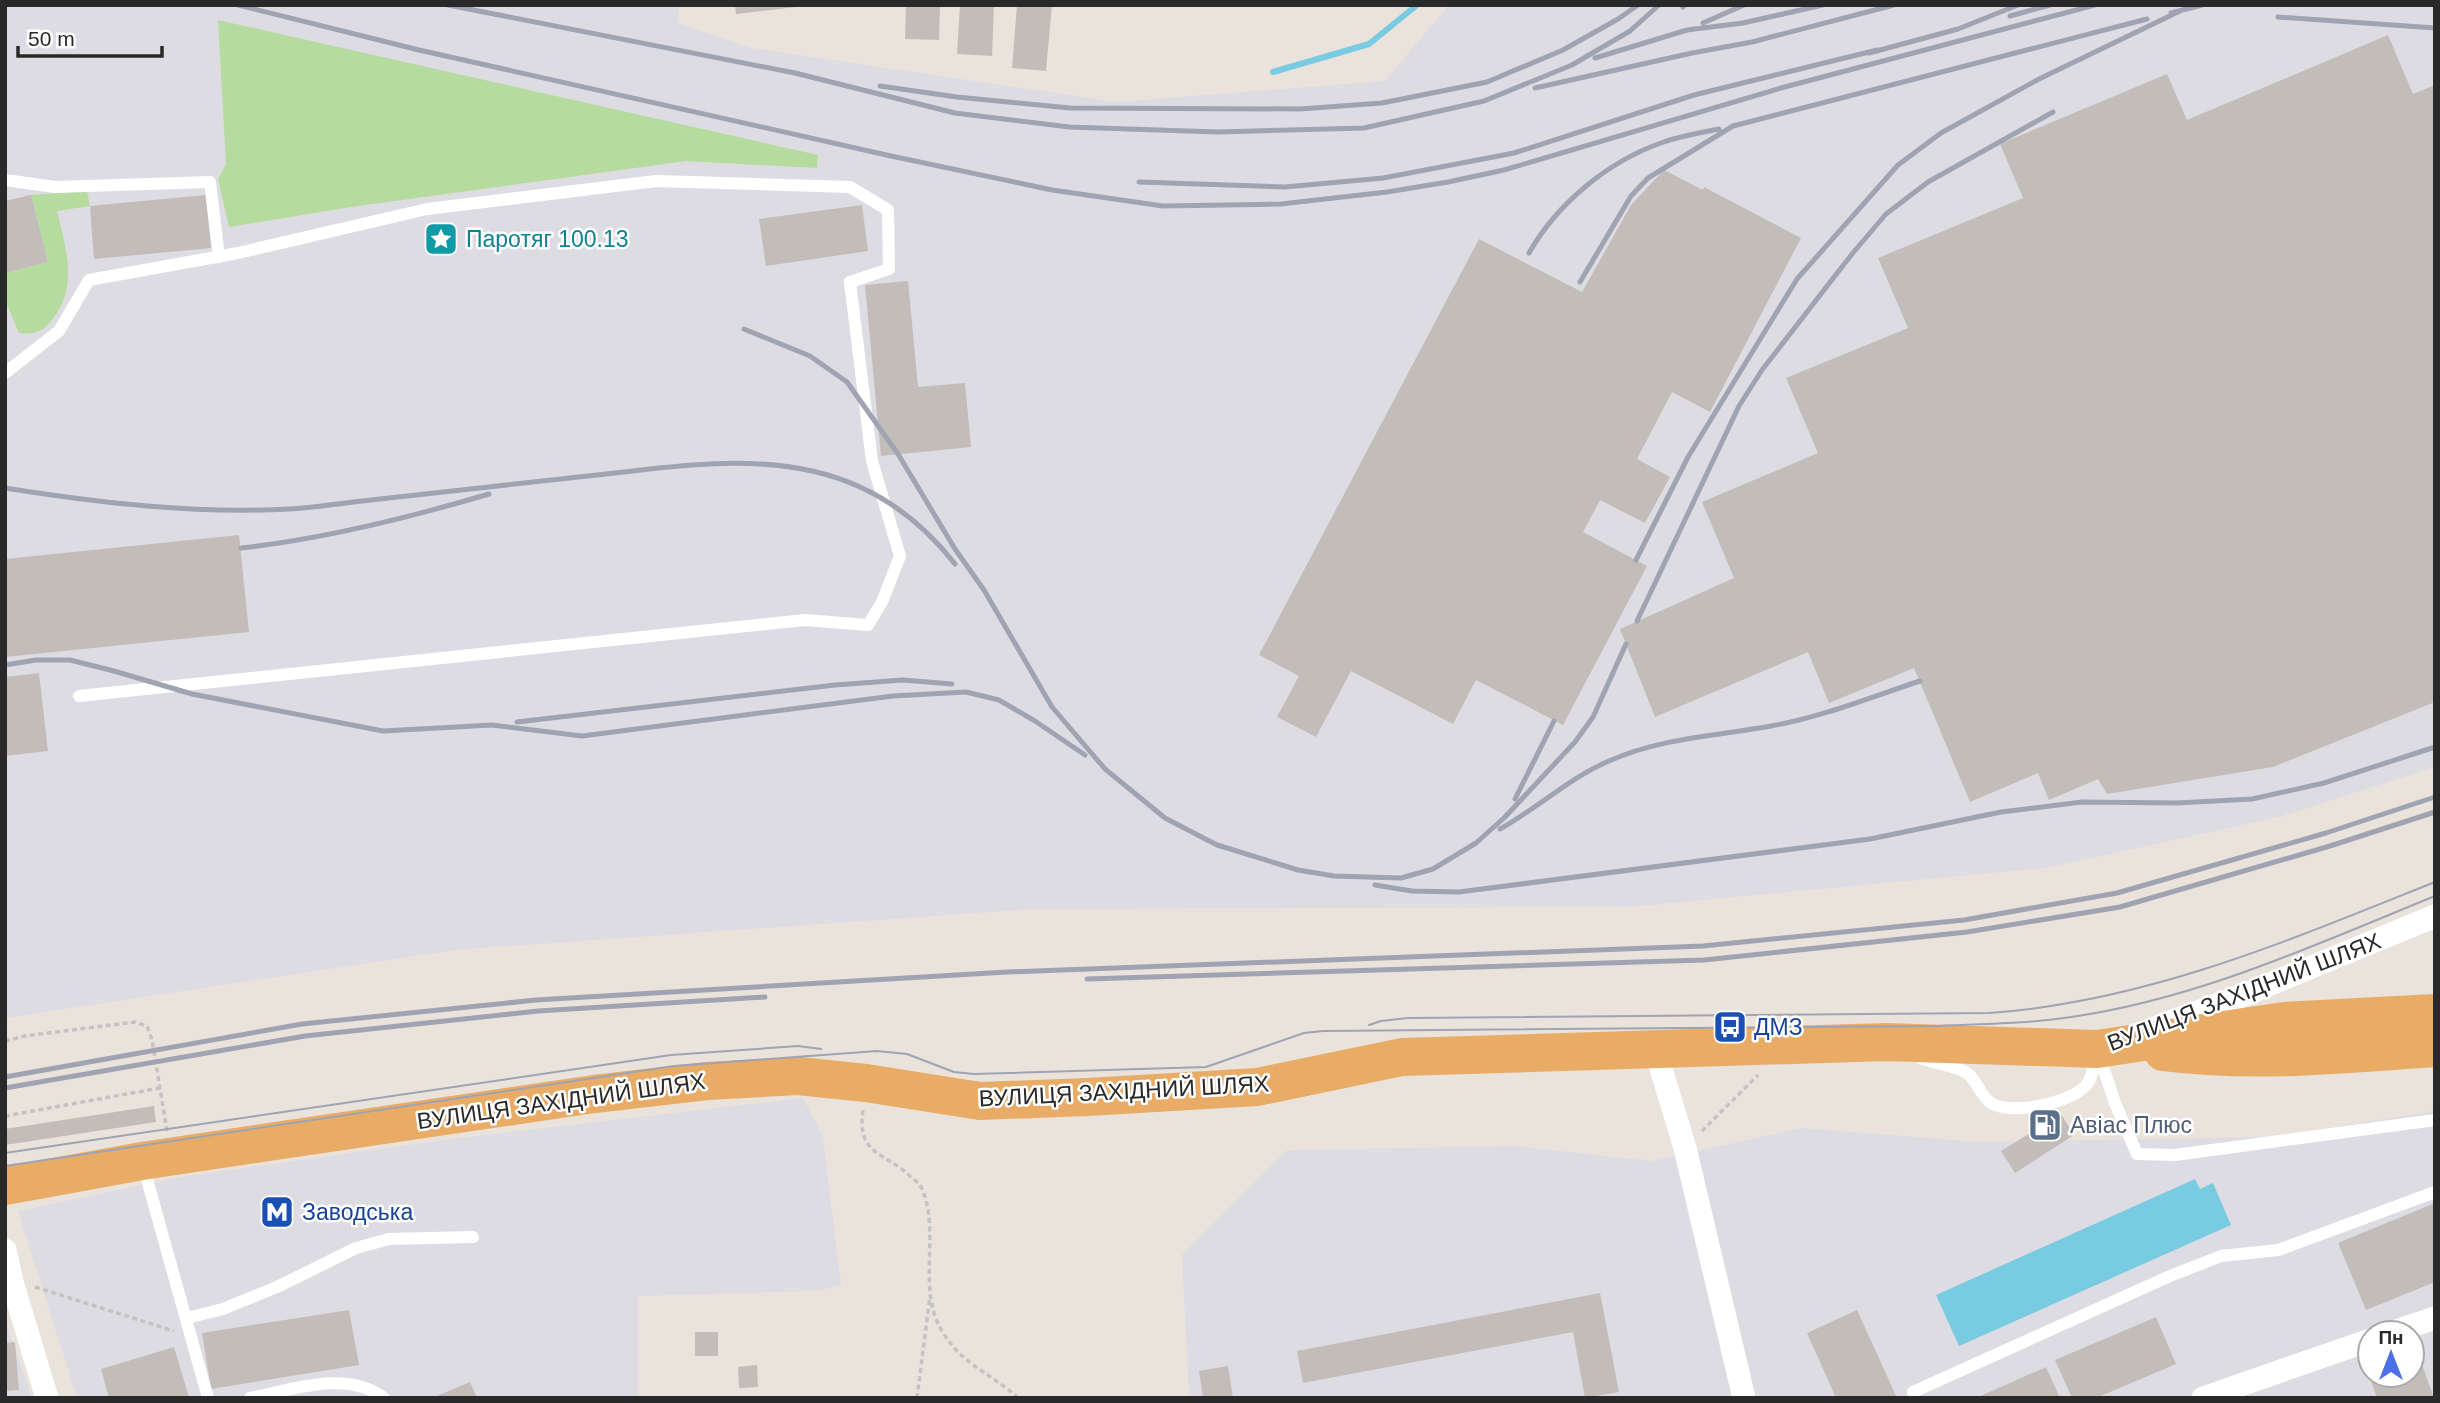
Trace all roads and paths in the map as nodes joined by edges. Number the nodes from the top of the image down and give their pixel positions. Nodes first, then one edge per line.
1 (5, 180) edge
2 (219, 257) junction
3 (5, 373) edge
4 (79, 696) dead end
5 (2435, 916) edge
6 (2435, 1013) edge
7 (5, 1041) edge
8 (1887, 1042) junction
9 (1788, 1045) junction
10 (2110, 1048) junction
11 (2435, 1048) edge
12 (1655, 1049) junction
13 (866, 1083) junction
14 (160, 1088) junction
15 (5, 1116) edge
16 (2435, 1120) edge
17 (1685, 1147) junction
18 (157, 1159) junction
19 (5, 1186) edge
20 (2435, 1192) edge
21 (473, 1237) dead end
22 (5, 1250) edge
23 (12, 1282) junction
24 (930, 1293) junction
25 (187, 1318) junction
26 (192, 1337) junction
27 (2356, 1345) edge
28 (1913, 1392) dead end
29 (47, 1398) edge
30 (208, 1398) edge
31 (250, 1398) edge
32 (384, 1398) edge
33 (917, 1398) edge
34 (1018, 1398) edge
35 (1744, 1398) edge
36 (2203, 1398) edge

1 - 2 lane
2 - 3 lane
2 - 4 lane
5 - 10 street, ВУЛИЦЯ ЗАХІДНИЙ ШЛЯХ
6 - 10 highway
7 - 14 path
8 - 9 highway, ВУЛИЦЯ ЗАХІДНИЙ ШЛЯХ
8 - 10 highway, ВУЛИЦЯ ЗАХІДНИЙ ШЛЯХ
8 - 10 lane
9 - 12 highway, ВУЛИЦЯ ЗАХІДНИЙ ШЛЯХ
9 - 17 path
10 - 11 highway
10 - 16 lane
12 - 13 highway, ВУЛИЦЯ ЗАХІДНИЙ ШЛЯХ
12 - 17 street
13 - 18 highway, ВУЛИЦЯ ЗАХІДНИЙ ШЛЯХ
13 - 24 path
14 - 15 path
14 - 18 path
17 - 35 street
18 - 19 highway, ВУЛИЦЯ ЗАХІДНИЙ ШЛЯХ
18 - 25 lane
20 - 28 lane
21 - 25 lane
22 - 23 street
23 - 26 path
23 - 29 street
24 - 33 path
24 - 34 path
25 - 26 lane
26 - 30 lane
27 - 36 street
31 - 32 lane

